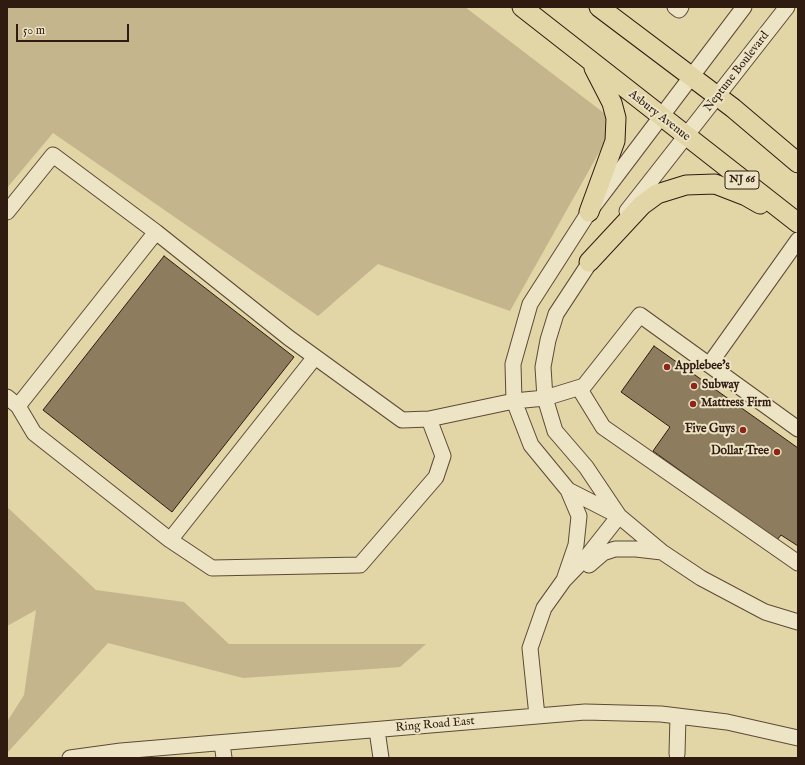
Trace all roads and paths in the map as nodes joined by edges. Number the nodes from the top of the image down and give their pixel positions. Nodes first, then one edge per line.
1 (522, 7) edge
2 (599, 7) edge
3 (675, 7) edge
4 (681, 7) edge
5 (744, 7) edge
6 (787, 7) edge
7 (590, 59) junction
8 (691, 77) junction
9 (718, 97) junction
10 (660, 116) junction
11 (686, 136) junction
12 (798, 163) edge
13 (7, 212) edge
14 (589, 212) junction
15 (793, 219) edge
16 (156, 232) junction
17 (798, 240) edge
18 (589, 262) junction
19 (315, 357) junction
20 (709, 365) junction
21 (579, 388) junction
22 (545, 398) junction
23 (514, 401) junction
24 (13, 402) edge
25 (429, 419) junction
26 (798, 430) edge
27 (568, 490) junction
28 (619, 516) junction
29 (170, 540) junction
30 (662, 552) junction
31 (798, 563) edge
32 (564, 580) junction
33 (798, 622) edge
34 (537, 716) junction
35 (678, 716) junction
36 (377, 730) junction
37 (798, 738) edge
38 (222, 743) junction
39 (677, 754) dead end
40 (86, 756) edge
41 (70, 758) edge
42 (224, 758) edge
43 (381, 758) edge

1 - 7 main road, Asbury Avenue / NJ 66
2 - 8 main road
3 - 4 street
5 - 8 street
6 - 9 street, Neptune Boulevard
7 - 10 main road, Asbury Avenue / NJ 66
7 - 14 main road
8 - 9 main road
8 - 10 street
9 - 11 street, Neptune Boulevard
9 - 12 main road
10 - 11 main road, Asbury Avenue / NJ 66
10 - 14 street
11 - 15 main road, Asbury Avenue / NJ 66
11 - 18 street, Neptune Boulevard
13 - 16 street
14 - 23 street
15 - 18 main road
16 - 19 street
16 - 24 street
17 - 20 street
18 - 22 street, Neptune Boulevard
19 - 25 street
19 - 29 street
20 - 21 street
20 - 26 street
21 - 22 street
21 - 31 street
22 - 23 street
22 - 28 street, Neptune Boulevard
23 - 25 street
23 - 27 street
24 - 29 street
25 - 29 street
27 - 28 street
27 - 32 street
28 - 30 street
28 - 32 street
30 - 32 street
30 - 33 street
32 - 34 street
34 - 35 street, Ring Road East
34 - 36 street, Ring Road East
35 - 37 street, Ring Road East
35 - 39 street
36 - 38 street, Ring Road East
36 - 43 street
38 - 40 street, Ring Road East
38 - 42 street
40 - 41 street, Ring Road East

